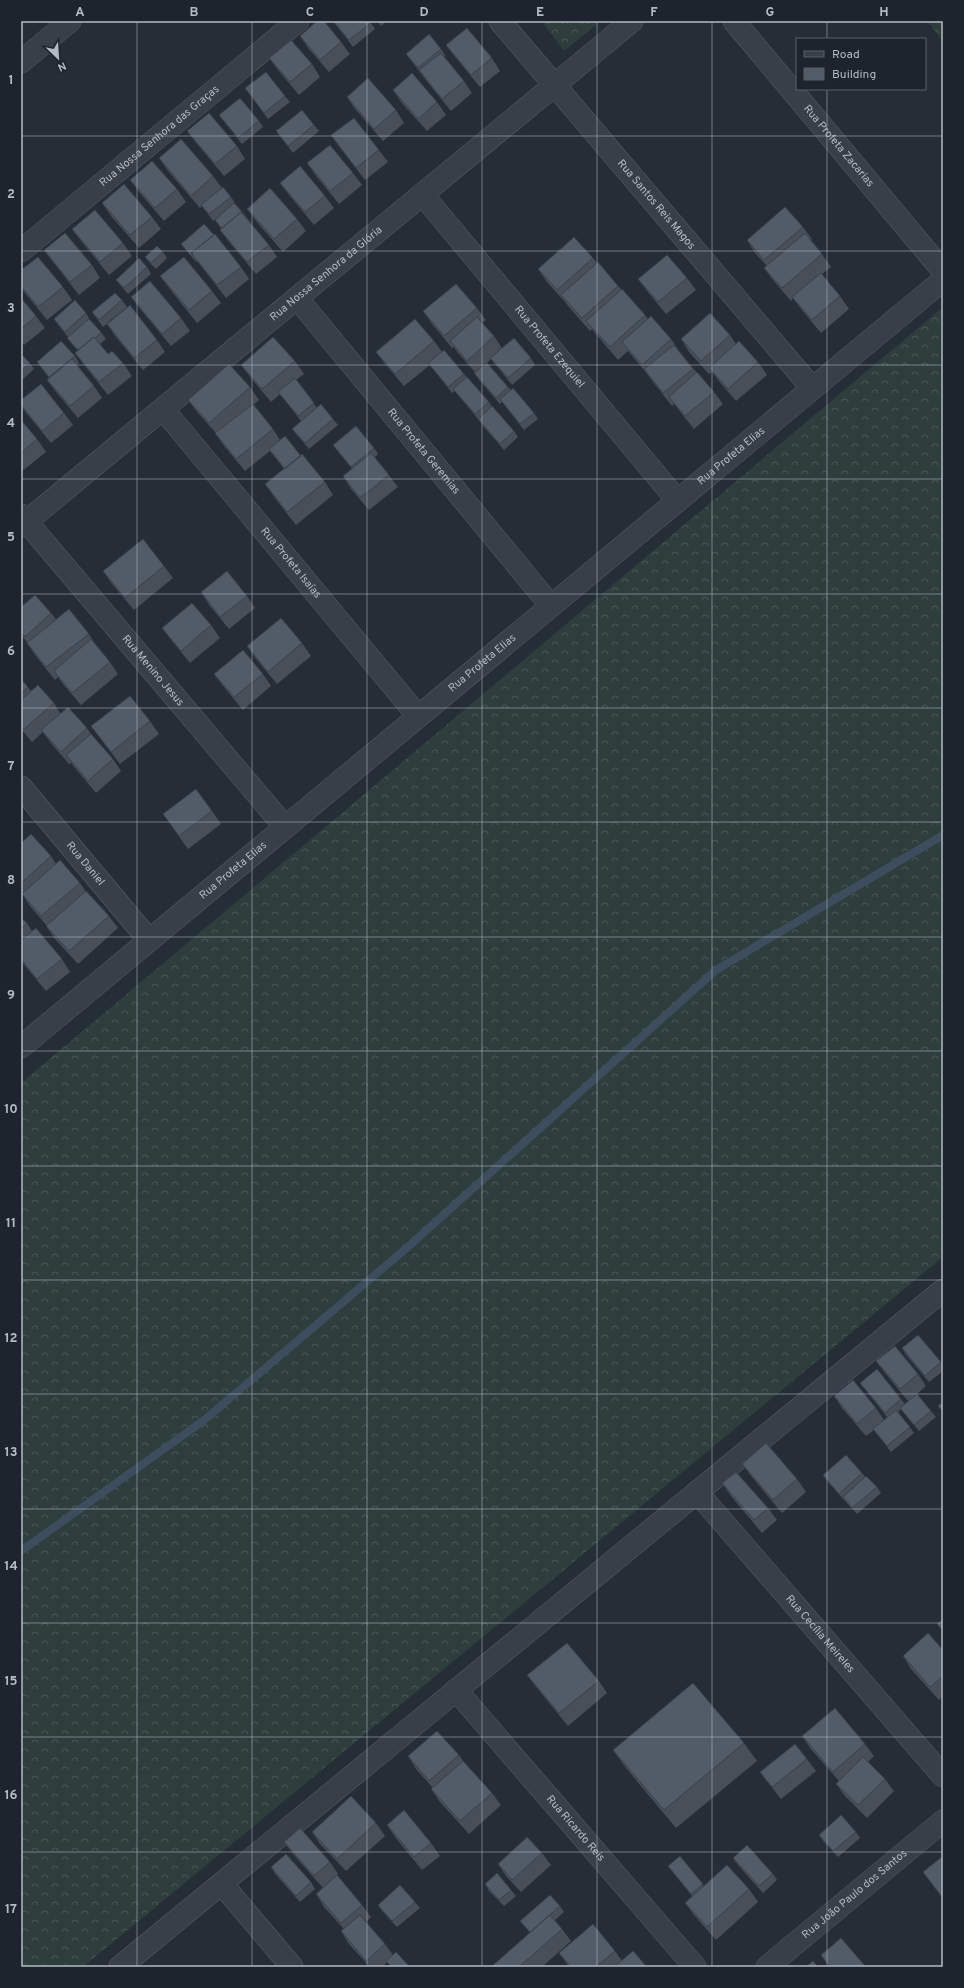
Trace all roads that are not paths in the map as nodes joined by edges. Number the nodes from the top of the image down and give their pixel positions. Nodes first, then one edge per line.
1 (70, 21) edge
2 (298, 21) edge
3 (500, 21) edge
4 (632, 21) edge
5 (734, 21) edge
6 (21, 62) edge
7 (554, 85) junction
8 (422, 194) junction
9 (21, 251) edge
10 (943, 271) edge
11 (943, 280) edge
12 (297, 298) junction
13 (812, 388) junction
14 (162, 409) junction
15 (677, 500) junction
16 (23, 521) edge
17 (551, 606) junction
18 (418, 716) junction
19 (21, 787) edge
20 (285, 827) junction
21 (149, 940) junction
22 (21, 1046) edge
23 (939, 1301) edge
24 (697, 1492) junction
25 (456, 1690) junction
26 (943, 1776) edge
27 (943, 1821) edge
28 (222, 1884) junction
29 (120, 1967) edge
30 (292, 1967) edge
31 (695, 1967) edge
32 (767, 1967) edge

1 - 6 street
2 - 9 street, Rua Nossa Senhora das Graças
3 - 7 street, Rua Santos Reis Magos
4 - 7 street, Rua Nossa Senhora da Glória
5 - 10 street, Rua Profeta Zacarias
7 - 8 street, Rua Nossa Senhora da Glória
7 - 13 street, Rua Santos Reis Magos
8 - 12 street, Rua Nossa Senhora da Glória
8 - 15 street, Rua Profeta Ezequiel
11 - 13 street, Rua Profeta Elias
12 - 14 street, Rua Nossa Senhora da Glória
12 - 17 street, Rua Profeta Geremias
13 - 15 street, Rua Profeta Elias
14 - 16 street, Rua Nossa Senhora da Glória
14 - 18 street, Rua Profeta Isaías
15 - 17 street, Rua Profeta Elias
16 - 20 street, Rua Menino Jesus
17 - 18 street, Rua Profeta Elias
18 - 20 street, Rua Profeta Elias
19 - 21 street, Rua Daniel
20 - 21 street, Rua Profeta Elias
21 - 22 street, Rua Profeta Elias
23 - 24 street
24 - 25 street
24 - 26 street, Rua Cecília Meireles
25 - 28 street
25 - 31 street, Rua Ricardo Reis
27 - 32 street, Rua João Paulo dos Santos
28 - 29 street
28 - 30 street

